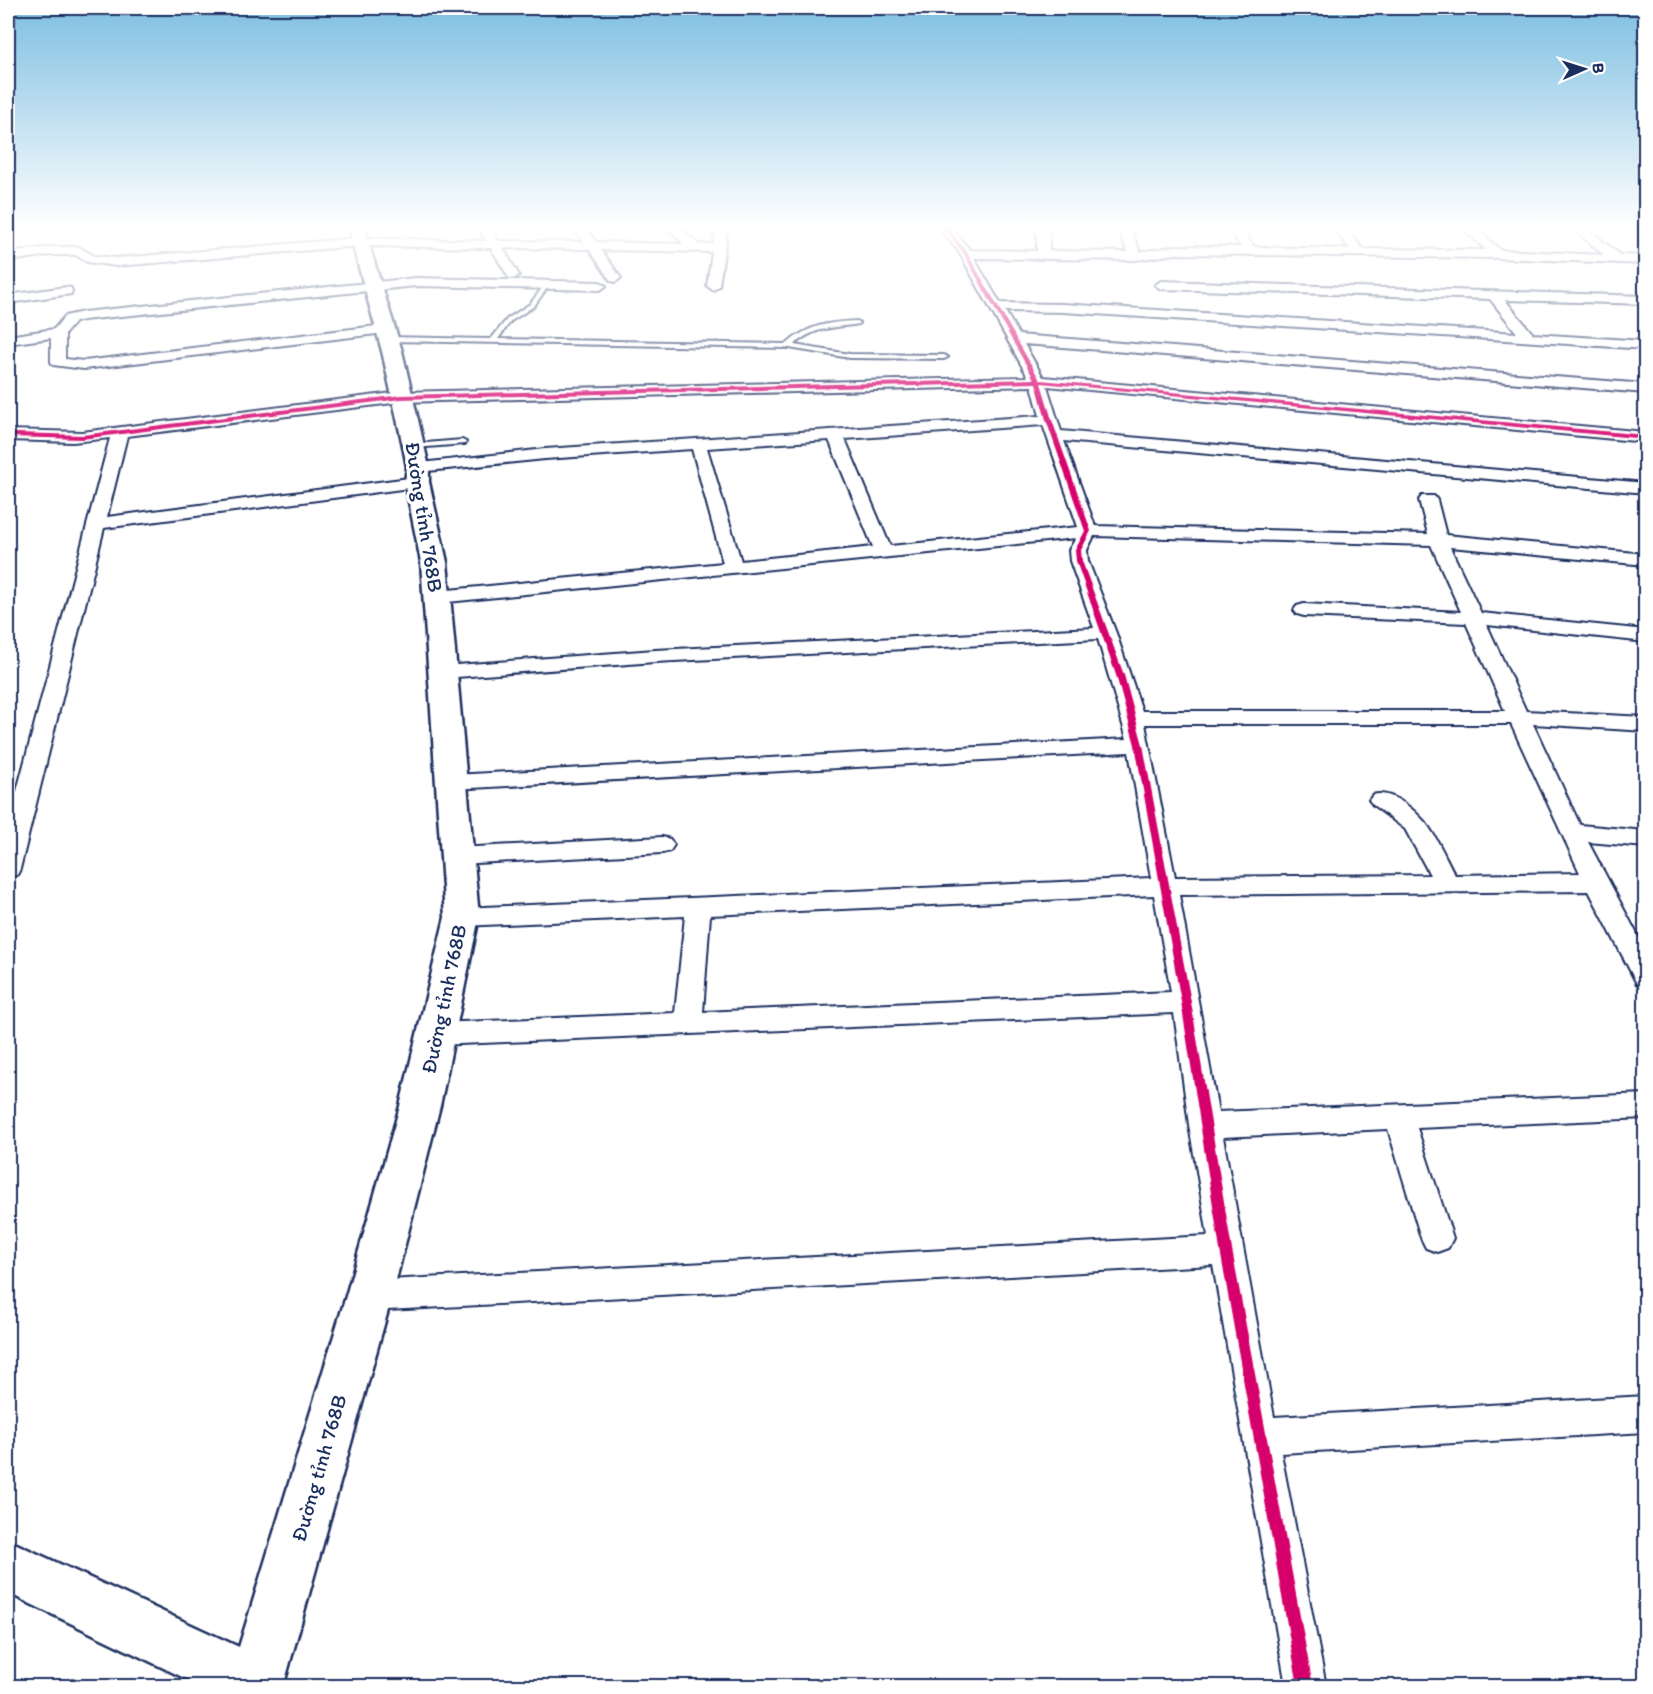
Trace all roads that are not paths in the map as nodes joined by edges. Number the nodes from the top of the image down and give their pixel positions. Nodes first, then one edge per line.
1 (194, 304) edge
2 (378, 304) edge
3 (533, 304) edge
4 (994, 304) edge
5 (1079, 304) edge
6 (1298, 304) edge
7 (1501, 304) edge
8 (996, 307) junction
9 (857, 323) dead end
10 (58, 333) junction
11 (387, 334) junction
12 (1528, 337) junction
13 (1013, 339) junction
14 (8, 340) edge
15 (493, 341) junction
16 (1646, 345) edge
17 (789, 346) junction
18 (944, 357) dead end
19 (1038, 381) junction
20 (1646, 388) edge
21 (401, 397) junction
22 (1051, 428) junction
23 (120, 432) junction
24 (835, 434) junction
25 (8, 435) edge
26 (1646, 437) edge
27 (462, 442) dead end
28 (698, 443) junction
29 (416, 465) junction
30 (1646, 488) edge
31 (1428, 500) dead end
32 (97, 524) junction
33 (1088, 531) junction
34 (1437, 540) junction
35 (883, 551) junction
36 (1646, 560) edge
37 (732, 566) junction
38 (438, 597) junction
39 (1304, 610) dead end
40 (1474, 618) junction
41 (1106, 633) junction
42 (1646, 636) edge
43 (443, 672) junction
44 (1520, 717) junction
45 (1133, 718) junction
46 (1646, 724) edge
47 (1139, 745) junction
48 (453, 782) junction
49 (1381, 800) dead end
50 (1571, 832) junction
51 (1646, 839) edge
52 (662, 845) dead end
53 (458, 856) junction
54 (8, 869) edge
55 (1595, 882) junction
56 (1447, 883) junction
57 (1166, 886) junction
58 (698, 907) junction
59 (462, 917) junction
60 (1646, 977) edge
61 (1186, 1002) junction
62 (688, 1023) junction
63 (437, 1034) junction
64 (1646, 1107) edge
65 (1399, 1117) junction
66 (1204, 1125) junction
67 (1437, 1238) dead end
68 (1226, 1250) junction
69 (369, 1296) junction
70 (1646, 1414) edge
71 (1260, 1436) junction
72 (8, 1566) edge
73 (256, 1685) edge
74 (1306, 1686) edge

1 - 10 street
2 - 11 street, Đường tỉnh 768B
3 - 15 lane
4 - 8 street
5 - 8 street
6 - 12 street
7 - 12 street
8 - 13 street
9 - 17 lane
10 - 11 street
10 - 14 street
11 - 15 lane
11 - 21 street, Đường tỉnh 768B
12 - 16 street
13 - 19 street
13 - 20 street
15 - 17 lane
17 - 18 lane
19 - 21 street
19 - 22 street
19 - 26 street
21 - 23 street
21 - 29 street, Đường tỉnh 768B
22 - 24 street
22 - 30 street
22 - 33 street
23 - 25 street
23 - 32 street
24 - 28 street
24 - 35 street
27 - 29 lane
28 - 29 street
28 - 37 street
29 - 32 street
29 - 38 street, Đường tỉnh 768B
31 - 34 street
32 - 54 street
33 - 34 street
33 - 35 street
33 - 41 street
34 - 36 street
34 - 40 street
35 - 37 street
37 - 38 street
38 - 43 street, Đường tỉnh 768B
39 - 40 street
40 - 42 street
40 - 44 street
41 - 43 street
41 - 45 street
43 - 48 street, Đường tỉnh 768B
44 - 45 street
44 - 46 street
44 - 50 street
45 - 47 street
47 - 48 street
47 - 57 street
48 - 53 street, Đường tỉnh 768B
49 - 56 street
50 - 51 street
50 - 55 street
52 - 53 street
53 - 59 street, Đường tỉnh 768B
55 - 56 street
55 - 60 street
56 - 57 street
57 - 58 street
57 - 61 street
58 - 59 street
58 - 62 street
59 - 63 street, Đường tỉnh 768B
61 - 62 street
61 - 66 street
62 - 63 street
63 - 69 street, Đường tỉnh 768B
64 - 65 street
65 - 66 street
65 - 67 street
66 - 68 street
68 - 69 street
68 - 71 street
69 - 73 street, Đường tỉnh 768B
70 - 71 street
71 - 74 street
72 - 73 street

